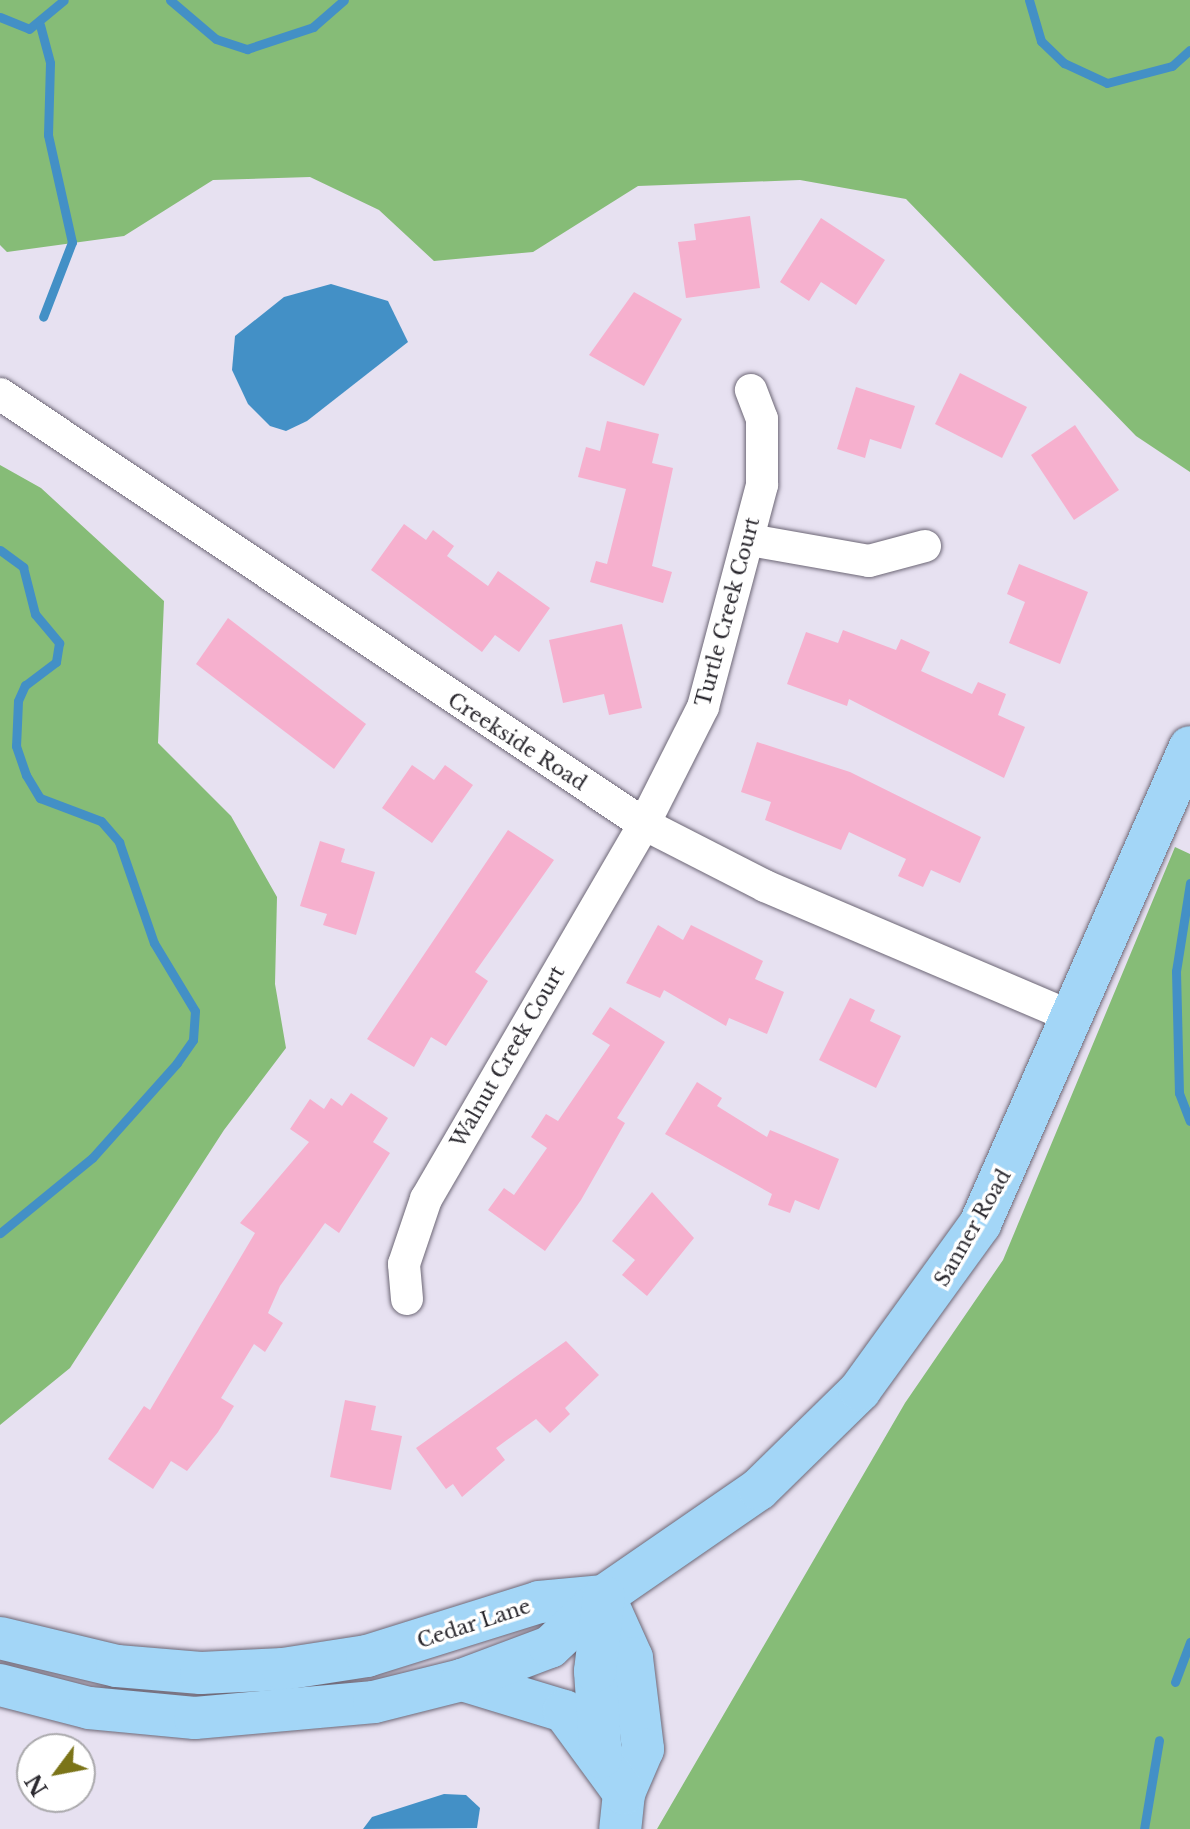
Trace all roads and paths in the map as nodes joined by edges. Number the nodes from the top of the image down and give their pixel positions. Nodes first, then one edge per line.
1 (751, 390) dead end
2 (0, 394) edge
3 (750, 540) junction
4 (925, 546) dead end
5 (1190, 747) edge
6 (644, 824) junction
7 (1074, 1018) junction
8 (407, 1299) dead end
9 (604, 1596) junction
10 (0, 1638) edge
11 (462, 1680) junction
12 (0, 1685) edge
13 (601, 1757) junction
14 (622, 1811) edge

1 - 3 street, Turtle Creek Court
2 - 6 street, Creekside Road
3 - 4 street
3 - 6 street, Turtle Creek Court
5 - 7 main road, Sanner Road
6 - 7 street, Creekside Road
6 - 8 street, Walnut Creek Court
7 - 9 main road, Sanner Road
9 - 10 main road, Cedar Lane
9 - 11 main road
9 - 13 main road
9 - 14 main road
11 - 12 main road
11 - 13 main road
13 - 14 main road

